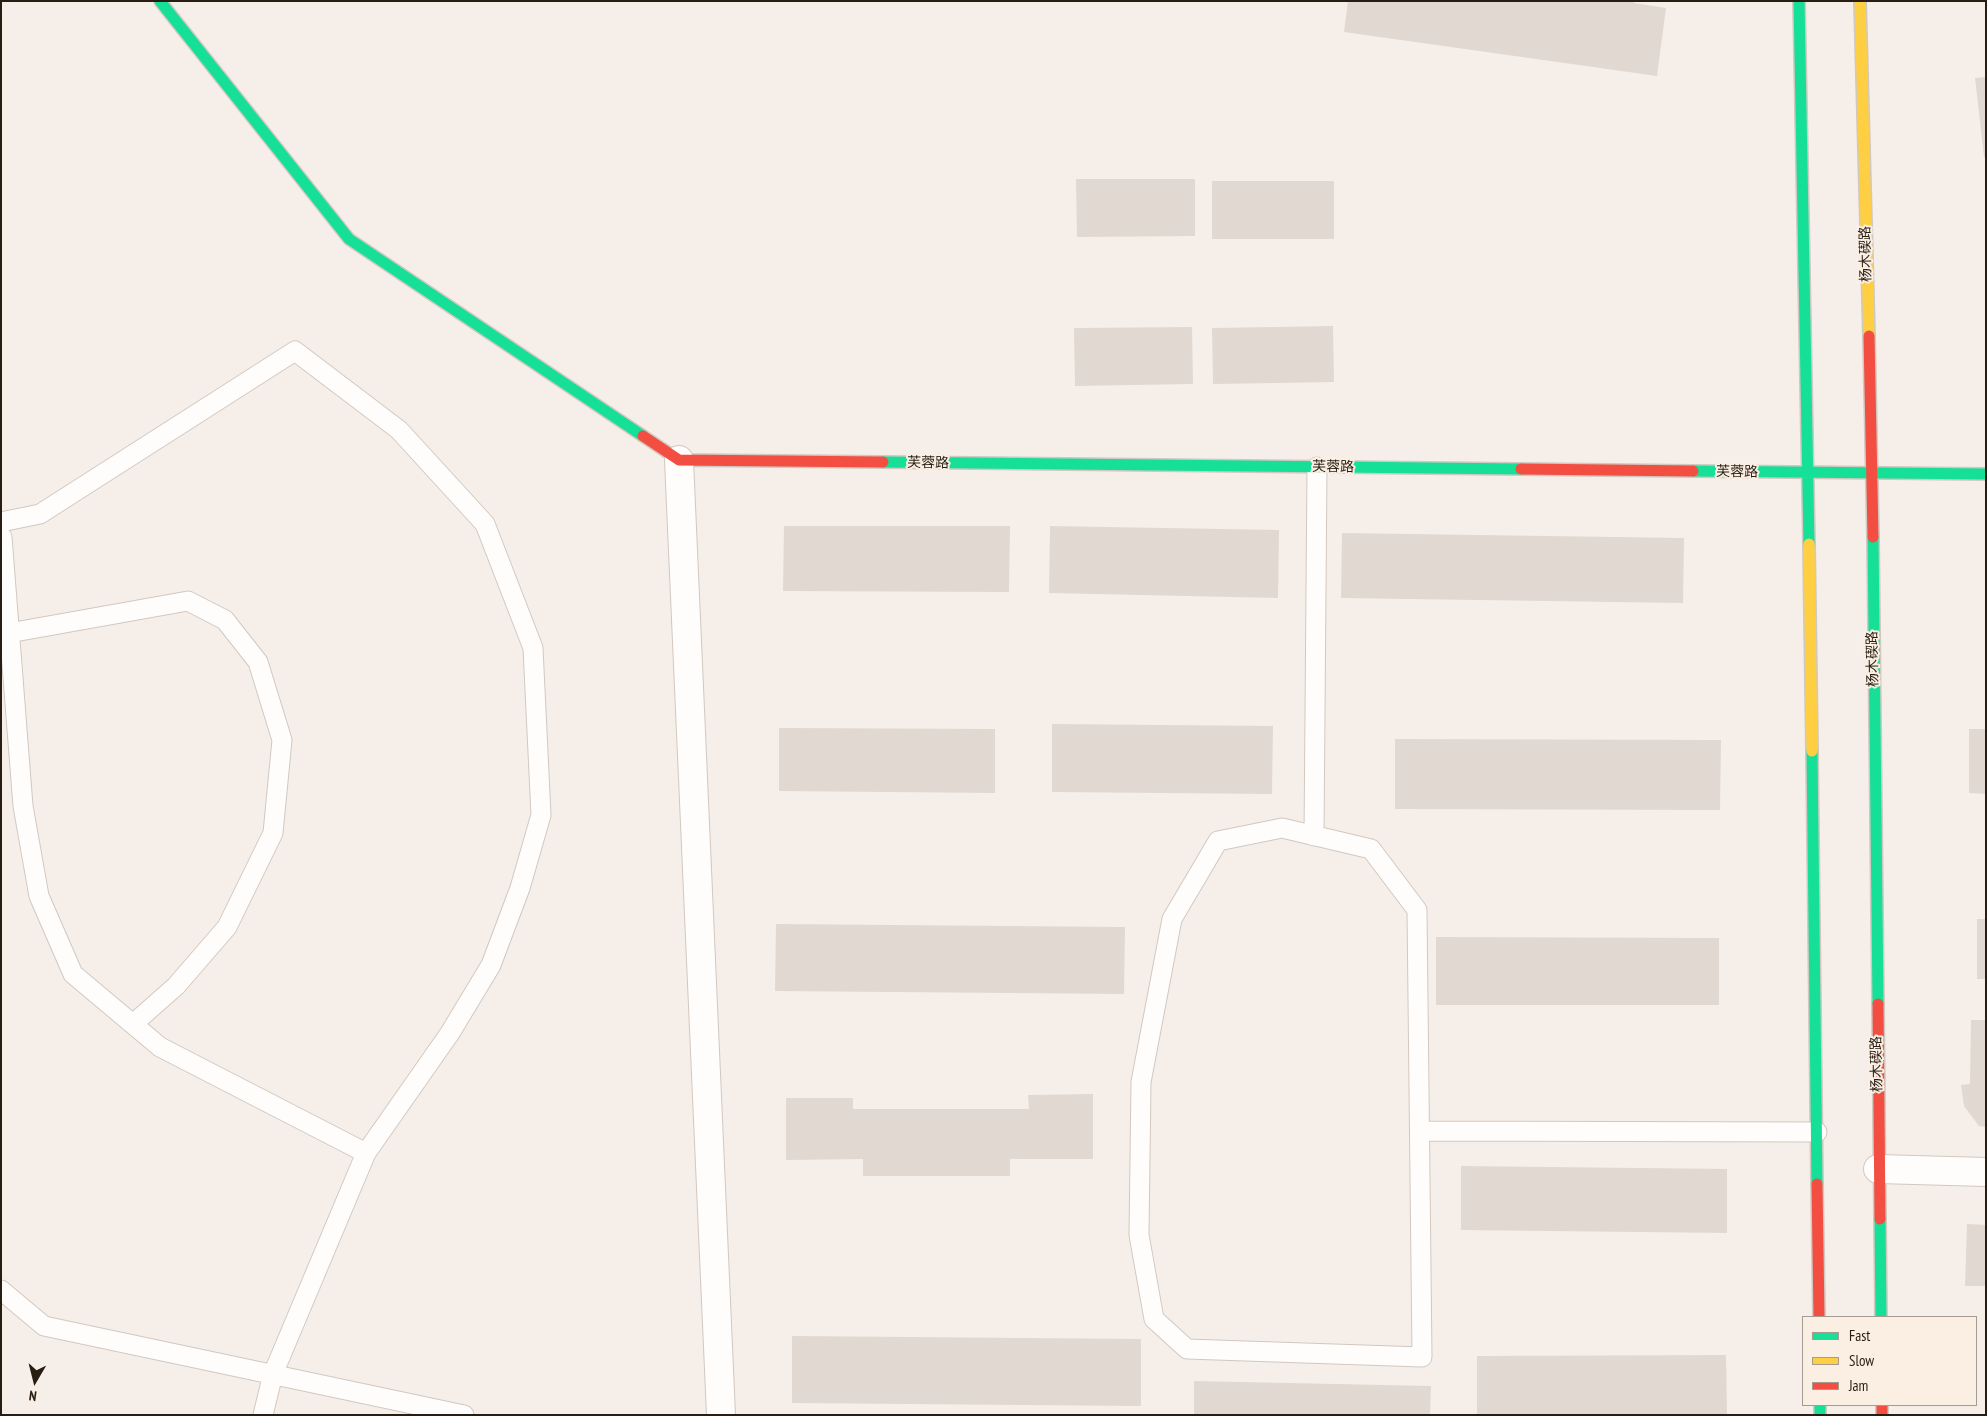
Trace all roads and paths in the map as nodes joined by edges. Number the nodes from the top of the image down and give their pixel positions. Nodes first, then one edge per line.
1 (160, 1) edge
2 (1799, 1) edge
3 (1860, 1) edge
4 (679, 460) junction
5 (1317, 467) junction
6 (1808, 472) junction
7 (1872, 473) junction
8 (1986, 474) edge
9 (1, 522) edge
10 (2, 536) edge
11 (9, 633) junction
12 (1314, 836) junction
13 (133, 1024) junction
14 (1420, 1131) junction
15 (1817, 1132) junction
16 (366, 1153) junction
17 (1878, 1169) junction
18 (1986, 1172) edge
19 (1, 1290) edge
20 (1819, 1316) edge
21 (1880, 1316) edge
22 (273, 1374) junction
23 (263, 1415) edge
24 (464, 1415) edge
25 (721, 1415) edge

1 - 4 street
2 - 6 street
3 - 7 street, 杨木碶路
4 - 5 street, 芙蓉路
4 - 25 street
5 - 6 street, 芙蓉路
5 - 12 lane
6 - 7 street, 芙蓉路
6 - 15 street
7 - 8 street, 芙蓉路
7 - 17 street, 杨木碶路
9 - 16 lane
10 - 11 lane
11 - 13 lane
11 - 13 lane
12 - 14 lane
12 - 14 lane
13 - 16 lane
14 - 15 lane
15 - 20 street
16 - 22 lane
17 - 18 street
17 - 21 street, 杨木碶路
19 - 22 lane
22 - 23 lane
22 - 24 lane

